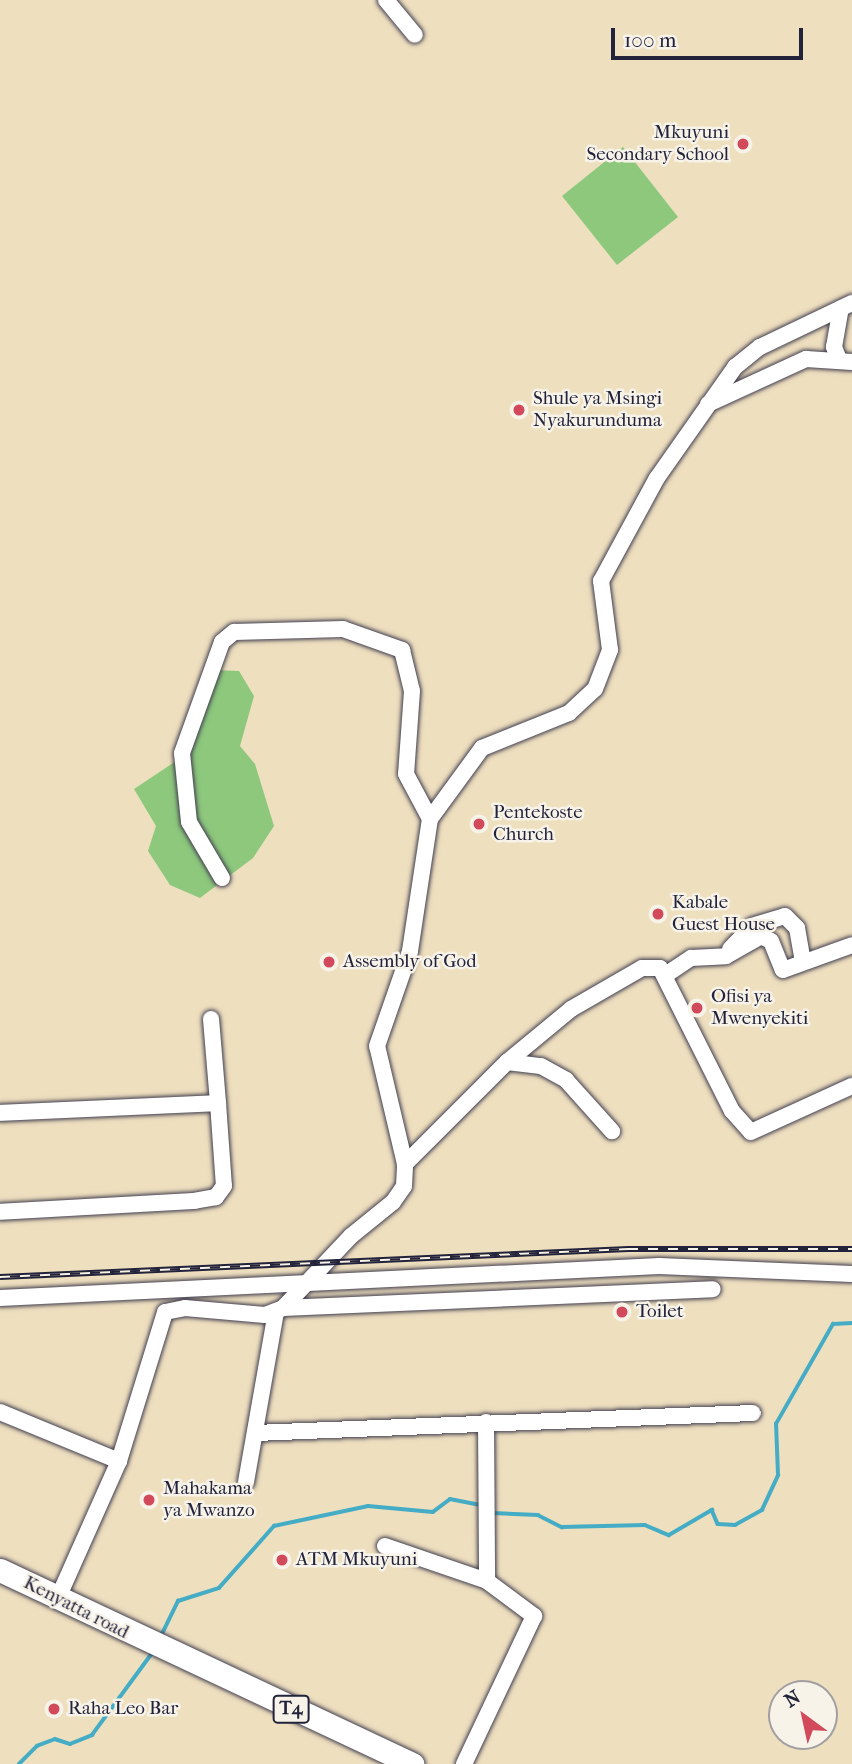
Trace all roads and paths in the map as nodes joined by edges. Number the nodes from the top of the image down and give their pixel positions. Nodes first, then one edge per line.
1 (386, 0) edge
2 (415, 35) dead end
3 (847, 306) edge
4 (845, 360) edge
5 (706, 405) junction
6 (430, 819) junction
7 (222, 878) dead end
8 (852, 945) edge
9 (719, 956) junction
10 (803, 961) junction
11 (667, 974) junction
12 (211, 1019) dead end
13 (507, 1062) junction
14 (852, 1086) edge
15 (218, 1103) junction
16 (0, 1113) edge
17 (612, 1131) dead end
18 (405, 1164) junction
19 (0, 1212) edge
20 (852, 1274) edge
21 (303, 1288) junction
22 (713, 1289) dead end
23 (0, 1298) edge
24 (280, 1310) junction
25 (0, 1412) edge
26 (753, 1413) dead end
27 (486, 1422) junction
28 (255, 1433) junction
29 (119, 1461) junction
30 (246, 1482) dead end
31 (385, 1546) dead end
32 (0, 1570) edge
33 (487, 1581) junction
34 (58, 1598) junction
35 (413, 1764) edge
36 (464, 1764) edge

1 - 2 street
3 - 4 street
3 - 5 street
4 - 5 street
5 - 6 street
6 - 7 street
6 - 18 street
8 - 10 street
9 - 10 street
9 - 10 street
9 - 11 street
11 - 13 street
11 - 14 street
12 - 15 street
13 - 17 street
13 - 18 street
15 - 16 street
15 - 19 street
18 - 21 street
20 - 21 street
21 - 23 street
21 - 24 street
22 - 24 street
24 - 28 street
24 - 29 street
25 - 29 street
26 - 27 street
27 - 28 street
27 - 33 street
28 - 30 street
29 - 34 street
31 - 33 street
32 - 34 highway, Kenyatta road / T4
33 - 36 street
34 - 35 highway, Kenyatta road / T4

